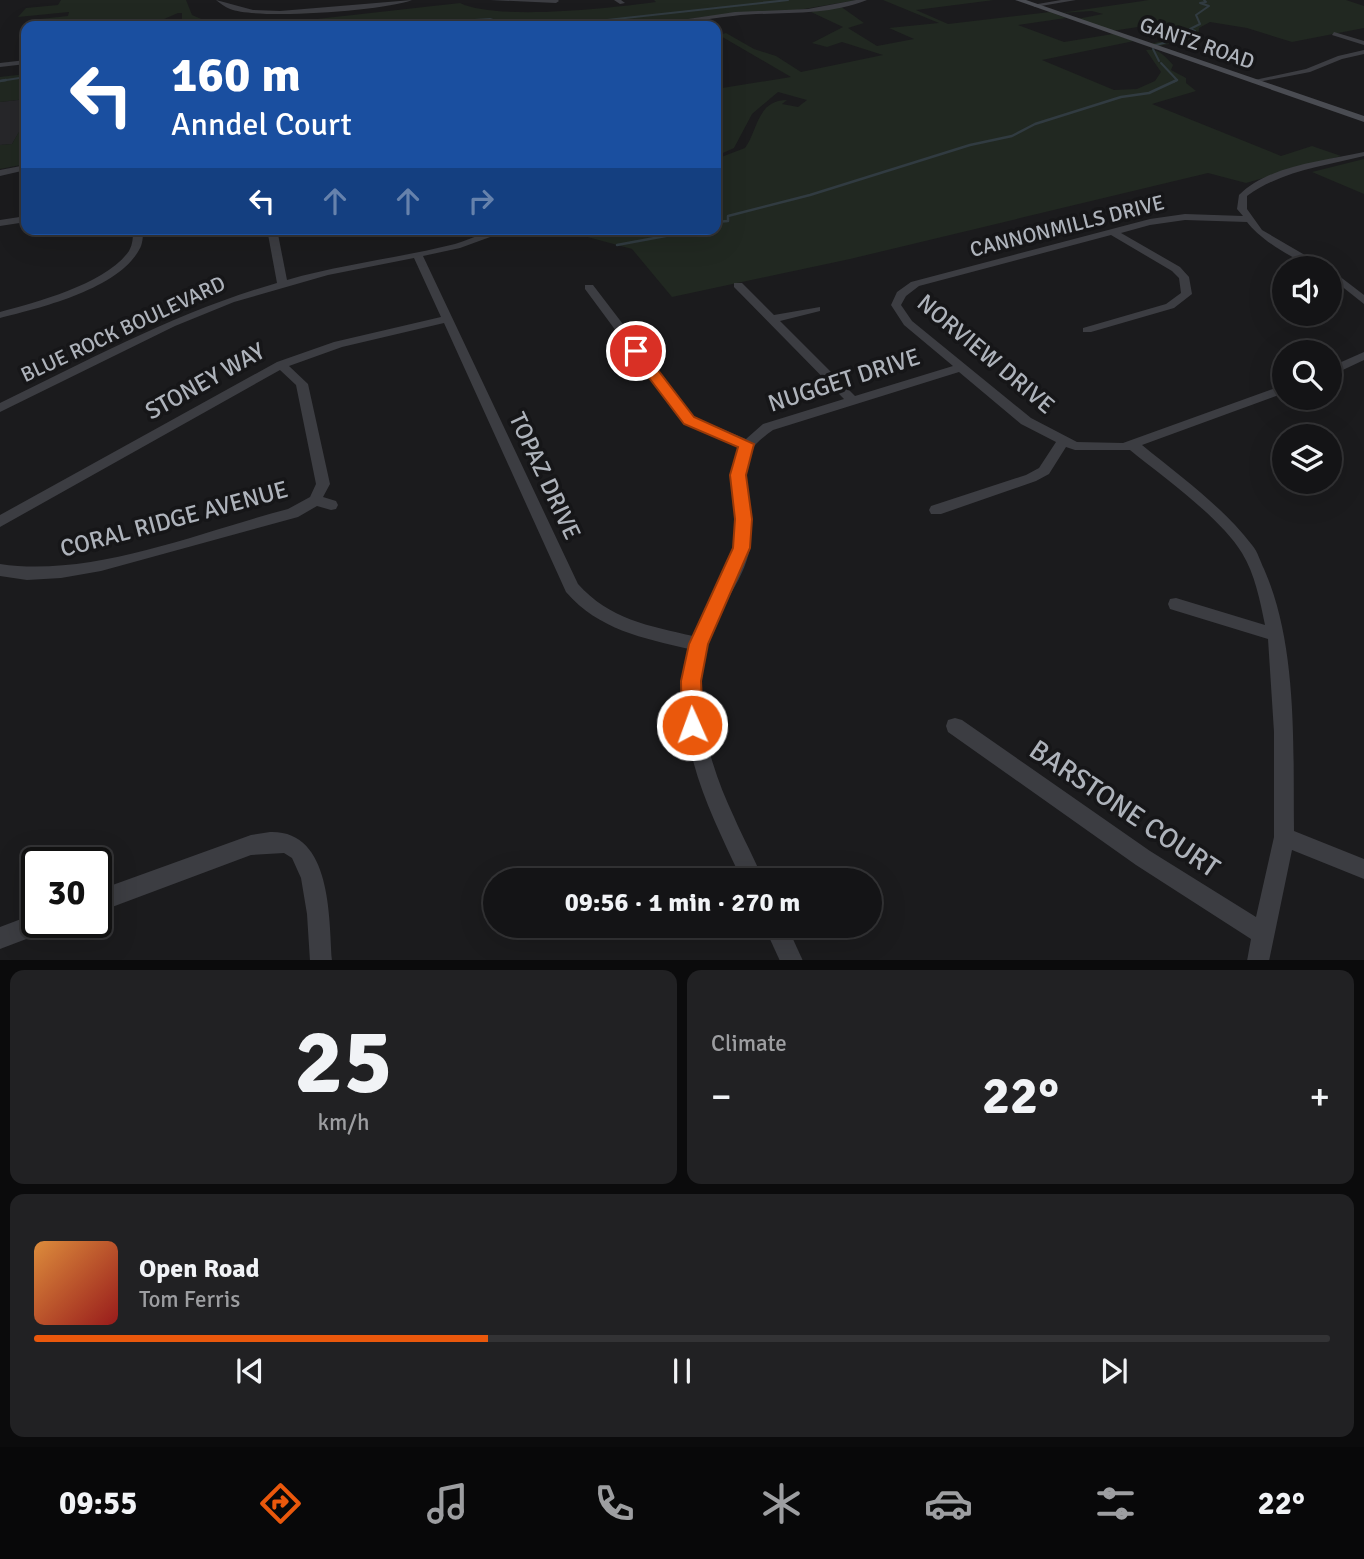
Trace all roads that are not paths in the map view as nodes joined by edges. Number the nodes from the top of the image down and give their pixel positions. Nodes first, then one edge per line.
1 (219, 0) edge
2 (410, 0) edge
3 (493, 0) edge
4 (863, 0) edge
5 (1019, 0) edge
6 (1070, 0) edge
7 (395, 1) edge
8 (556, 1) edge
9 (1035, 5) junction
10 (272, 13) junction
11 (259, 21) edge
12 (682, 21) edge
13 (1334, 34) dead end
14 (1364, 43) edge
15 (1364, 52) edge
16 (21, 63) edge
17 (0, 65) edge
18 (1253, 81) junction
19 (1364, 119) edge
20 (1364, 154) edge
21 (21, 169) edge
22 (0, 173) edge
23 (1247, 219) junction
24 (21, 220) edge
25 (2, 223) edge
26 (1113, 232) junction
27 (137, 235) edge
28 (272, 235) edge
29 (489, 235) edge
30 (0, 237) edge
31 (417, 254) junction
32 (1300, 256) edge
33 (1342, 282) edge
34 (282, 283) junction
35 (738, 285) dead end
36 (589, 287) dead end
37 (901, 293) joint
38 (1364, 301) edge
39 (816, 309) dead end
40 (0, 315) edge
41 (448, 319) junction
42 (773, 319) junction
43 (1087, 330) dead end
44 (1363, 358) edge
45 (281, 365) junction
46 (1342, 367) edge
47 (959, 368) junction
48 (1272, 393) edge
49 (852, 400) junction
50 (0, 408) edge
51 (1062, 442) junction
52 (747, 444) junction
53 (1132, 444) junction
54 (315, 500) junction
55 (331, 505) dead end
56 (936, 510) dead end
57 (0, 522) edge
58 (0, 570) edge
59 (1176, 604) dead end
60 (1276, 635) junction
61 (698, 644) junction
62 (955, 726) dead end
63 (1284, 837) junction
64 (747, 868) edge
65 (1364, 869) edge
66 (112, 896) edge
67 (21, 930) edge
68 (1265, 935) junction
69 (0, 938) edge
70 (781, 938) edge
71 (321, 960) edge
72 (792, 960) edge
73 (1258, 960) edge

1 - 10 street
2 - 7 street
3 - 8 street
4 - 12 street
5 - 9 main road, GANTZ ROAD
6 - 9 street
7 - 10 street
9 - 18 main road, GANTZ ROAD
10 - 11 street
13 - 14 street
15 - 18 street
16 - 17 street
18 - 19 main road, GANTZ ROAD
20 - 23 street
21 - 22 street
23 - 26 street, CANNONMILLS DRIVE
23 - 32 street
24 - 25 street
25 - 30 street
26 - 37 street, CANNONMILLS DRIVE
26 - 43 street
27 - 40 street
28 - 34 street
29 - 31 street, BLUE ROCK BOULEVARD
31 - 34 street, BLUE ROCK BOULEVARD
31 - 41 street, TOPAZ DRIVE
33 - 38 street
34 - 50 street, BLUE ROCK BOULEVARD
35 - 42 street
36 - 52 street
37 - 47 street, NORVIEW DRIVE
39 - 42 street
41 - 45 street, STONEY WAY
41 - 61 street, TOPAZ DRIVE
42 - 49 street
44 - 46 street
45 - 54 street
45 - 57 street, STONEY WAY
47 - 49 street, NUGGET DRIVE
47 - 51 street, NORVIEW DRIVE
48 - 53 street
49 - 52 street, NUGGET DRIVE
51 - 53 street
51 - 56 street
52 - 61 street
53 - 60 street
54 - 55 street
54 - 58 street, CORAL RIDGE AVENUE
59 - 60 street
60 - 63 street
61 - 64 street
62 - 68 street, BARSTONE COURT
63 - 65 street
63 - 68 street
66 - 71 street
67 - 69 street
68 - 73 street
70 - 72 street

